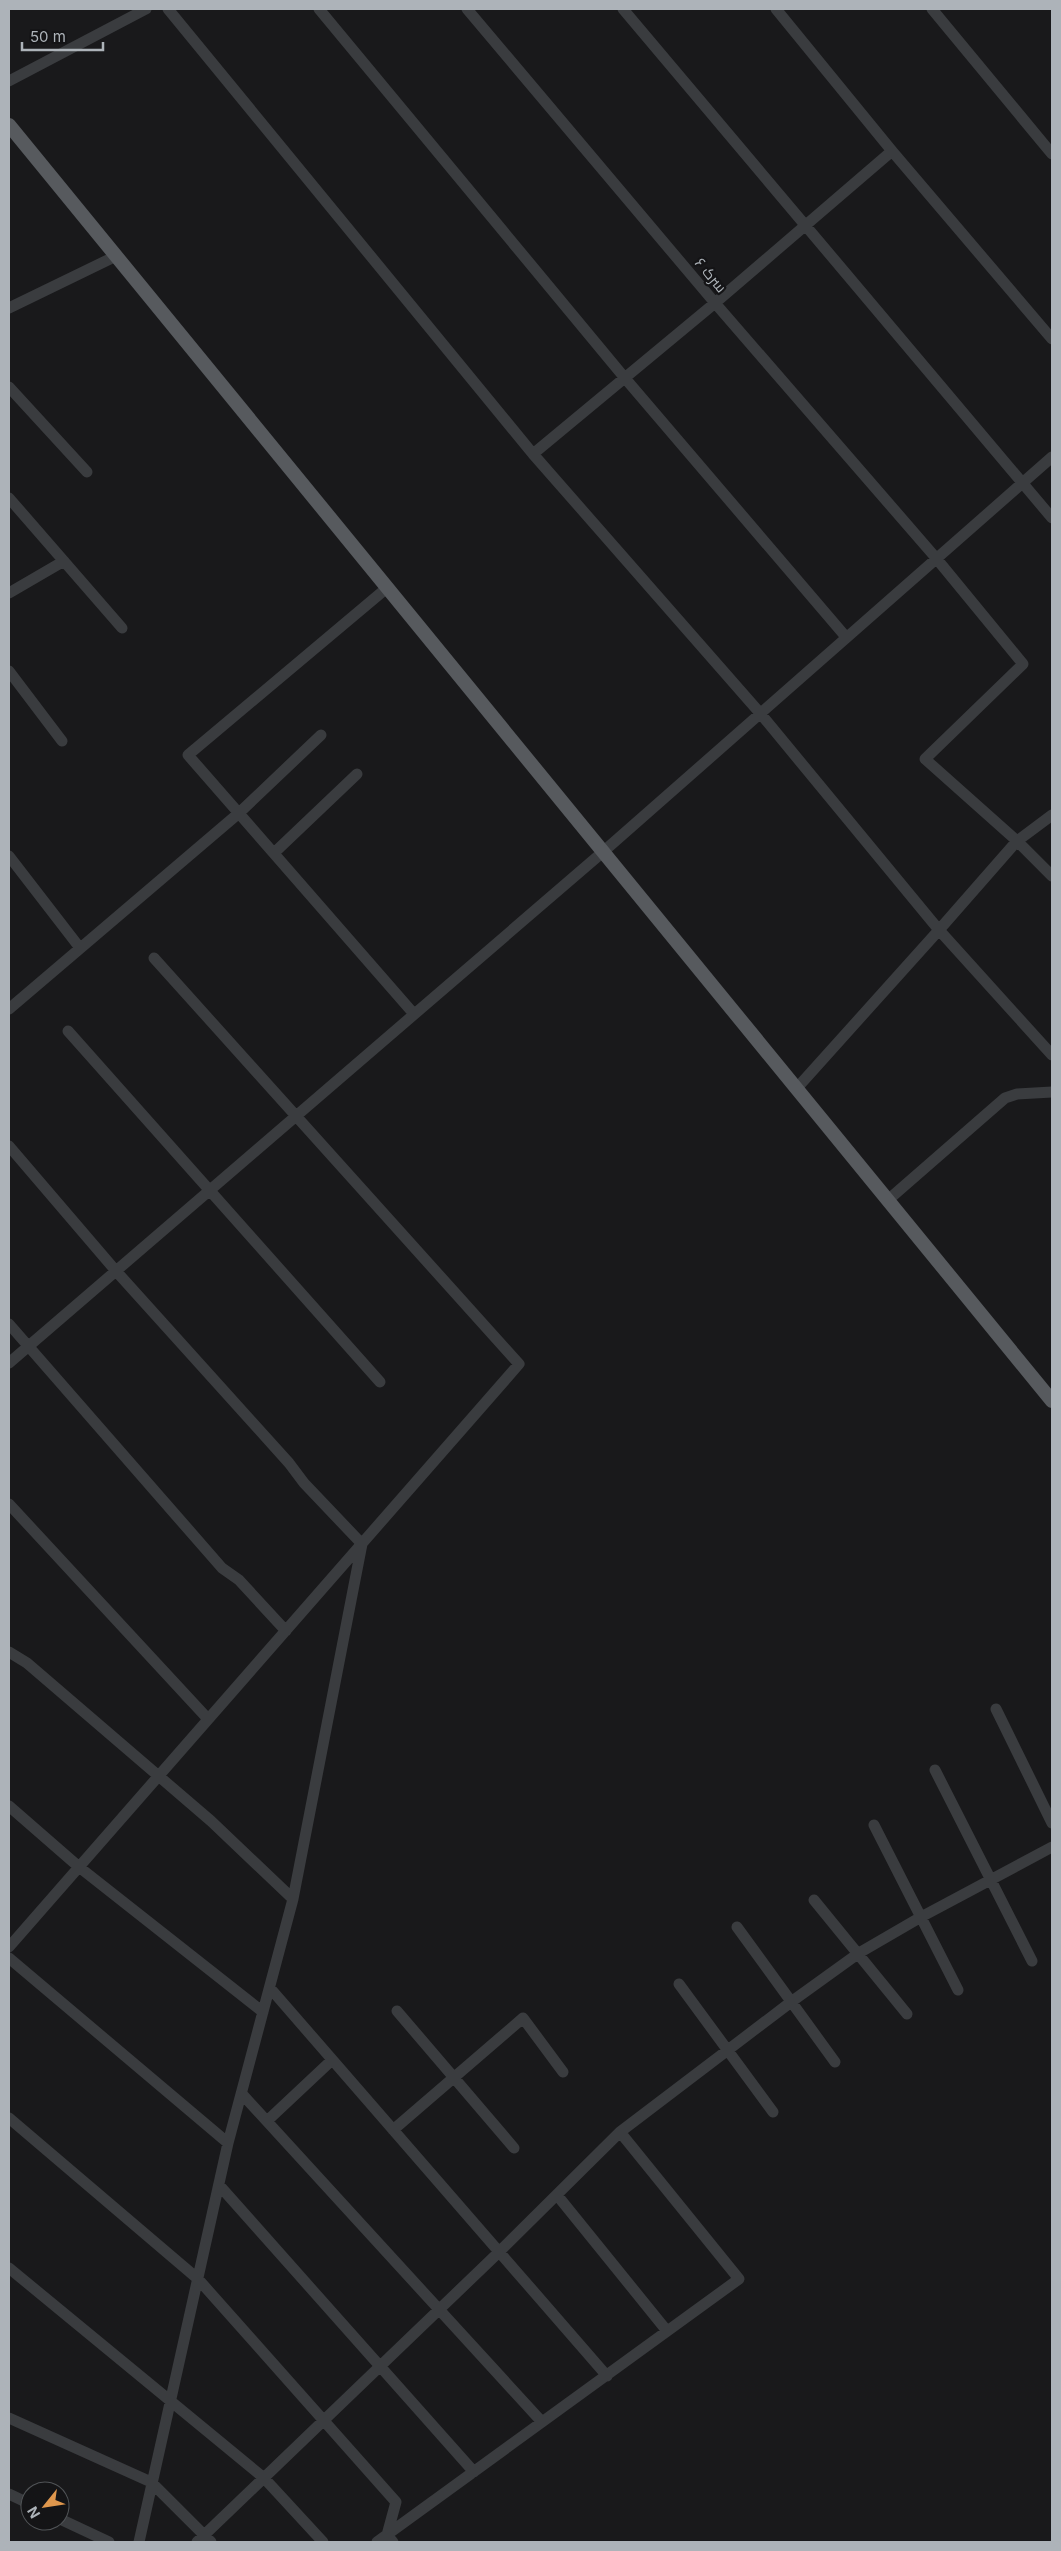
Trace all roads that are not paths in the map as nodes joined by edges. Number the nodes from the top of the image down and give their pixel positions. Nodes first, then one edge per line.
1 (146, 9) edge
2 (168, 9) edge
3 (319, 9) edge
4 (467, 9) edge
5 (623, 9) edge
6 (776, 9) edge
7 (932, 9) edge
8 (9, 81) edge
9 (9, 125) edge
10 (892, 151) junction
11 (1052, 154) edge
12 (806, 226) junction
13 (116, 256) junction
14 (715, 304) junction
15 (9, 308) edge
16 (1052, 339) edge
17 (624, 377) junction
18 (9, 387) edge
19 (533, 454) junction
20 (1052, 457) edge
21 (87, 472) dead end
22 (1022, 483) junction
23 (9, 498) edge
24 (1052, 518) edge
25 (936, 558) junction
26 (64, 562) junction
27 (388, 587) junction
28 (9, 593) edge
29 (122, 628) dead end
30 (846, 637) junction
31 (9, 671) edge
32 (760, 713) junction
33 (321, 735) dead end
34 (62, 742) dead end
35 (357, 774) dead end
36 (239, 813) junction
37 (1052, 815) edge
38 (1017, 841) junction
39 (604, 851) junction
40 (274, 853) junction
41 (9, 856) edge
42 (1052, 876) edge
43 (939, 930) junction
44 (80, 948) junction
45 (154, 958) dead end
46 (9, 1009) edge
47 (414, 1014) junction
48 (68, 1032) dead end
49 (1052, 1055) edge
50 (798, 1088) junction
51 (1052, 1092) edge
52 (296, 1116) junction
53 (9, 1146) edge
54 (208, 1191) junction
55 (888, 1200) junction
56 (116, 1271) junction
57 (9, 1324) edge
58 (28, 1346) junction
59 (9, 1363) edge
60 (380, 1382) dead end
61 (1052, 1401) edge
62 (9, 1504) edge
63 (362, 1544) junction
64 (286, 1631) junction
65 (9, 1652) edge
66 (996, 1709) dead end
67 (208, 1719) junction
68 (935, 1770) dead end
69 (159, 1776) junction
70 (9, 1806) edge
71 (1052, 1823) edge
72 (874, 1825) dead end
73 (1052, 1846) edge
74 (79, 1867) junction
75 (990, 1879) junction
76 (293, 1899) junction
77 (814, 1900) dead end
78 (921, 1917) junction
79 (737, 1927) dead end
80 (9, 1947) edge
81 (859, 1953) junction
82 (9, 1958) edge
83 (1032, 1961) dead end
84 (679, 1984) dead end
85 (270, 1988) junction
86 (958, 1990) dead end
87 (791, 2002) junction
88 (263, 2012) junction
89 (397, 2012) dead end
90 (907, 2014) dead end
91 (728, 2050) junction
92 (332, 2060) junction
93 (835, 2062) dead end
94 (564, 2072) dead end
95 (454, 2078) junction
96 (242, 2094) junction
97 (773, 2112) dead end
98 (9, 2118) edge
99 (267, 2121) junction
100 (392, 2130) junction
101 (620, 2132) junction
102 (228, 2143) junction
103 (514, 2148) dead end
104 (219, 2185) junction
105 (557, 2195) junction
106 (499, 2252) junction
107 (9, 2268) edge
108 (198, 2279) junction
109 (440, 2309) junction
110 (667, 2332) junction
111 (380, 2366) junction
112 (607, 2376) junction
113 (170, 2404) junction
114 (9, 2418) edge
115 (324, 2421) junction
116 (542, 2422) junction
117 (474, 2472) junction
118 (264, 2478) junction
119 (151, 2482) junction
120 (70, 2524) edge
121 (390, 2539) edge
122 (204, 2540) edge
123 (110, 2542) edge
124 (139, 2542) edge
125 (323, 2542) edge
126 (376, 2542) edge

1 - 8 street
2 - 19 street
3 - 17 street
4 - 14 street, سرک ۶
5 - 12 street
6 - 10 street
7 - 11 street
9 - 13 main road
10 - 12 street
10 - 16 street
12 - 14 street
12 - 22 street
13 - 15 street
13 - 27 main road
14 - 17 street
14 - 25 street, سرک ۶
17 - 19 street
17 - 30 street
18 - 21 street
19 - 32 street
20 - 22 street
22 - 24 street
22 - 25 street
23 - 26 street
25 - 30 street
25 - 38 street, سرک ۶
26 - 28 street
26 - 29 street
27 - 36 street
27 - 39 main road
30 - 32 street
31 - 34 street
32 - 39 street
32 - 43 street
33 - 36 street
35 - 40 street
36 - 40 street
36 - 44 street
37 - 38 street
38 - 42 street
38 - 43 street
39 - 47 street
39 - 50 main road
40 - 47 street
41 - 44 street
43 - 49 street
43 - 50 street
44 - 46 street
45 - 52 street
47 - 52 street
48 - 54 street
50 - 55 main road
51 - 55 street
52 - 54 street
52 - 63 street
53 - 56 street
54 - 56 street
54 - 60 street
55 - 61 main road
56 - 58 street
56 - 63 street
57 - 58 street
58 - 59 street
58 - 64 street
62 - 67 street
63 - 64 street
63 - 76 street
64 - 67 street
65 - 69 street
66 - 71 street
67 - 69 street
68 - 75 street
69 - 74 street
69 - 76 street
70 - 74 street
72 - 78 street
73 - 75 street
74 - 80 street
74 - 88 street
75 - 78 street
75 - 83 street
76 - 85 street
77 - 81 street
78 - 81 street
78 - 86 street
79 - 87 street
81 - 87 street
81 - 90 street
82 - 102 street
84 - 91 street
85 - 88 street
85 - 92 street
87 - 91 street
87 - 93 street
88 - 96 street
89 - 95 street
91 - 97 street
91 - 101 street
92 - 99 street
92 - 100 street
94 - 95 street
95 - 100 street
95 - 103 street
96 - 99 street
96 - 102 street
98 - 108 street
99 - 109 street
100 - 106 street
101 - 105 street
101 - 110 street
102 - 104 street
104 - 108 street
104 - 111 street
105 - 106 street
105 - 110 street
106 - 109 street
106 - 112 street
107 - 113 street
108 - 113 street
108 - 115 street
109 - 111 street
109 - 116 street
110 - 112 street
111 - 115 street
111 - 117 street
112 - 116 street
113 - 118 street
113 - 119 street
114 - 119 street
115 - 118 street
115 - 121 street
116 - 117 street
117 - 121 street
118 - 122 street
118 - 125 street
119 - 122 street
119 - 124 street
120 - 123 street
121 - 126 street

